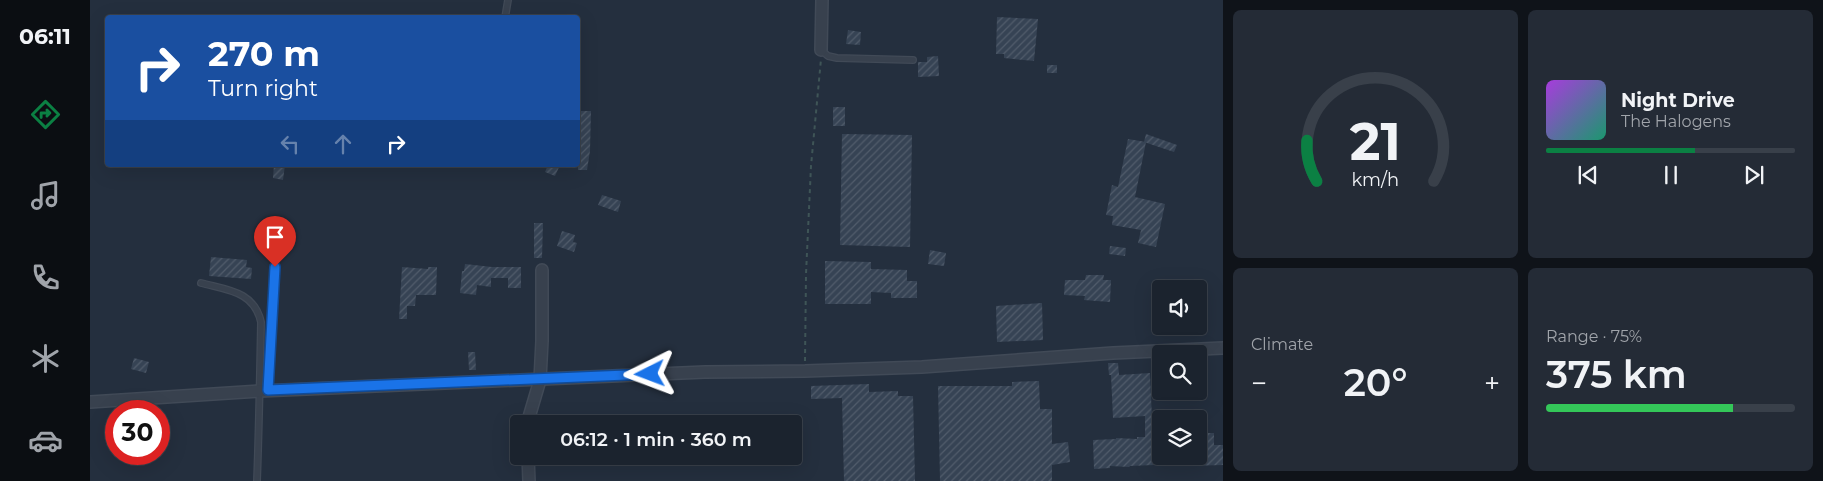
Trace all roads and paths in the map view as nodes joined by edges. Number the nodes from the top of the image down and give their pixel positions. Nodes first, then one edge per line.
1 (508, 0) edge
2 (822, 0) edge
3 (506, 15) edge
4 (821, 50) junction
5 (913, 60) dead end
6 (277, 230) dead end
7 (542, 270) dead end
8 (201, 283) dead end
9 (1223, 348) edge
10 (805, 371) junction
11 (540, 380) junction
12 (264, 390) junction
13 (90, 402) edge
14 (530, 415) edge
15 (528, 465) edge
16 (257, 481) edge
17 (529, 481) edge

1 - 3 lane
2 - 4 street
4 - 5 lane
4 - 10 path
6 - 12 lane
7 - 11 street
8 - 12 lane
9 - 10 street
10 - 11 street
11 - 12 street
11 - 14 street
12 - 13 street
12 - 16 lane
15 - 17 street

